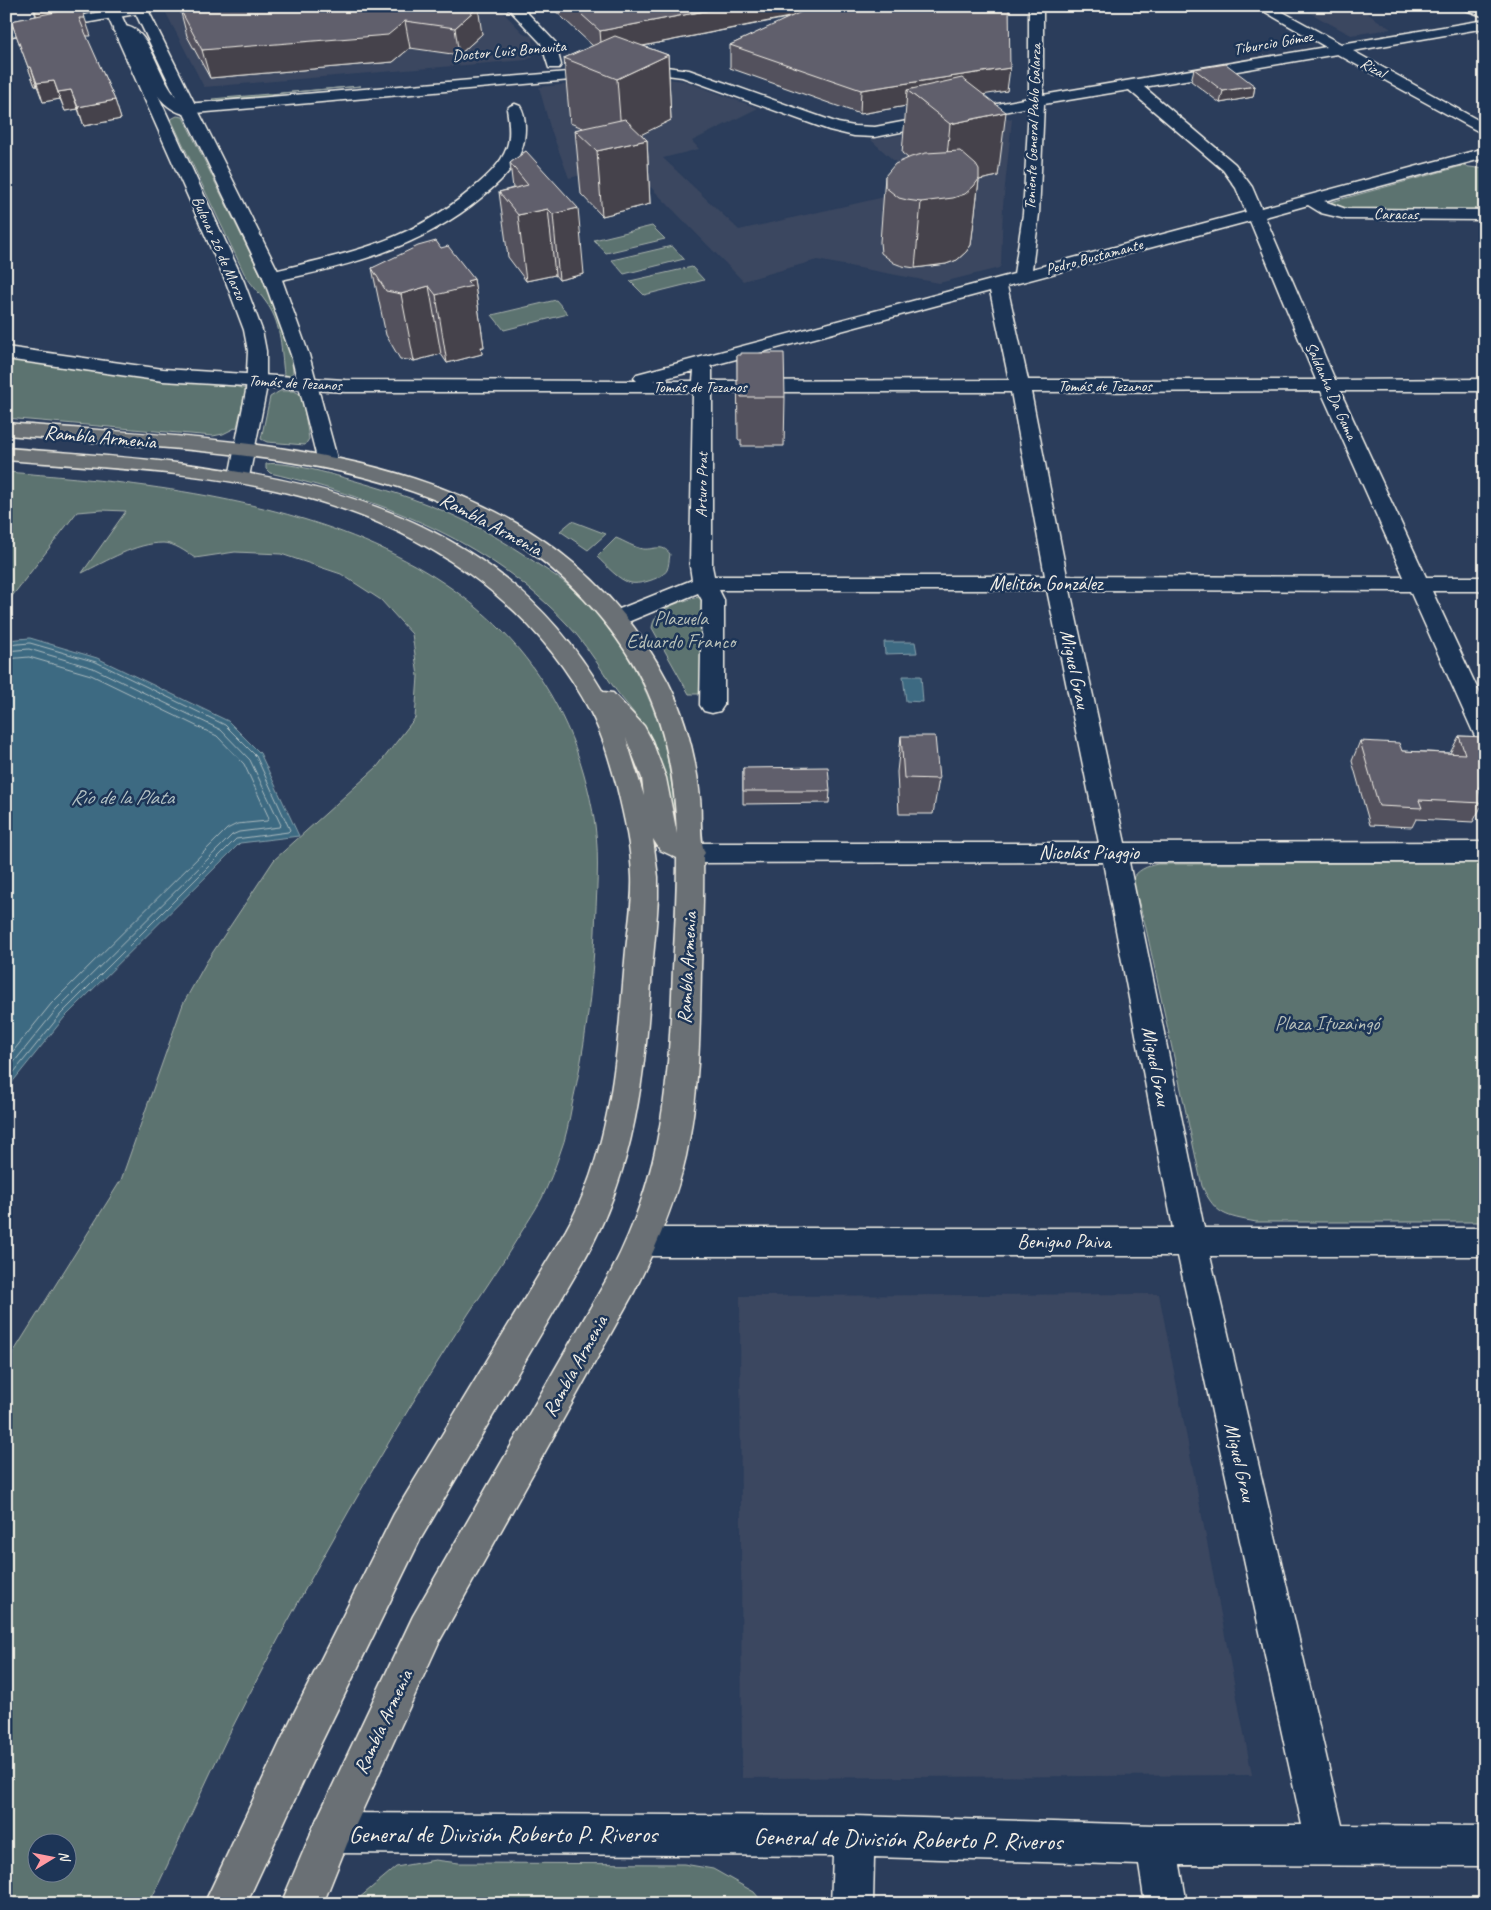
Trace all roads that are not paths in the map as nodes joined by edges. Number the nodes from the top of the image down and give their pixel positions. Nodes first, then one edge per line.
1 (84, 6) edge
2 (158, 6) edge
3 (513, 6) edge
4 (1036, 6) edge
5 (1262, 6) edge
6 (1471, 7) edge
7 (140, 8) edge
8 (112, 10) edge
9 (1485, 13) edge
10 (6, 19) edge
11 (1485, 24) edge
12 (1455, 29) junction
13 (6, 33) edge
14 (1340, 50) junction
15 (627, 58) junction
16 (554, 65) junction
17 (483, 77) junction
18 (372, 81) junction
19 (1133, 85) junction
20 (1036, 97) junction
21 (174, 102) junction
22 (270, 102) junction
23 (516, 109) dead end
24 (1485, 130) edge
25 (1484, 154) edge
26 (1310, 200) junction
27 (1256, 215) junction
28 (1485, 215) edge
29 (272, 277) junction
30 (1010, 280) junction
31 (6, 353) edge
32 (702, 361) junction
33 (257, 382) junction
34 (308, 385) junction
35 (1328, 385) junction
36 (1485, 385) edge
37 (1020, 386) junction
38 (614, 387) junction
39 (703, 387) junction
40 (6, 429) edge
41 (244, 450) junction
42 (6, 454) edge
43 (328, 462) junction
44 (239, 477) junction
45 (704, 583) junction
46 (1057, 583) junction
47 (1416, 584) junction
48 (1485, 584) edge
49 (615, 619) junction
50 (574, 665) junction
51 (712, 706) dead end
52 (1485, 732) edge
53 (1114, 852) junction
54 (1485, 852) edge
55 (692, 853) junction
56 (1191, 1241) junction
57 (643, 1242) junction
58 (1485, 1242) edge
59 (331, 1833) junction
60 (854, 1836) junction
61 (1156, 1845) junction
62 (1327, 1846) junction
63 (1485, 1846) edge
64 (225, 1904) edge
65 (302, 1904) edge
66 (852, 1904) edge
67 (1166, 1904) edge

1 - 10 street
2 - 7 street
3 - 16 street
4 - 20 street, Teniente General Pablo Galarza
5 - 14 street, Rizal
6 - 9 street
6 - 12 street
7 - 8 street
7 - 21 street, Bulevar 26 de Marzo
8 - 13 street
8 - 21 street, Bulevar 26 de Marzo
11 - 12 street, Tiburcio Gómez
12 - 14 street, Tiburcio Gómez
14 - 19 street, Tiburcio Gómez
14 - 24 street, Rizal
15 - 16 street, Doctor Luis Bonavita
15 - 17 street
15 - 20 street, Doctor Luis Bonavita
16 - 17 street, Doctor Luis Bonavita
17 - 18 street, Doctor Luis Bonavita
17 - 20 street, Doctor Luis Bonavita
17 - 22 street, Doctor Luis Bonavita
18 - 21 street, Doctor Luis Bonavita
18 - 22 street
19 - 20 street, Tiburcio Gómez
19 - 27 street, Saldanha Da Gama
20 - 30 street, Teniente General Pablo Galarza
21 - 22 street, Doctor Luis Bonavita
21 - 29 street, Bulevar 26 de Marzo
21 - 33 street, Bulevar 26 de Marzo
23 - 29 street
25 - 26 street, Pedro Bustamante
26 - 27 street, Pedro Bustamante
26 - 28 street, Caracas
27 - 30 street, Pedro Bustamante
27 - 35 street, Saldanha Da Gama
29 - 34 street, Bulevar 26 de Marzo
30 - 32 street, Pedro Bustamante
30 - 37 street, Miguel Grau
31 - 33 street, Tomás de Tezanos
32 - 38 street, Pedro Bustamante
32 - 39 street
33 - 34 street, Tomás de Tezanos
33 - 41 street, Bulevar 26 de Marzo
34 - 38 street, Tomás de Tezanos
34 - 43 street, Bulevar 26 de Marzo
35 - 36 street, Tomás de Tezanos
35 - 37 street, Tomás de Tezanos
35 - 47 street, Saldanha Da Gama
37 - 39 street, Tomás de Tezanos
37 - 46 street, Miguel Grau
38 - 39 street, Tomás de Tezanos
39 - 45 street, Arturo Prat
40 - 41 main road, Rambla Armenia
41 - 43 main road, Rambla Armenia
41 - 44 street, Bulevar 26 de Marzo
42 - 44 main road, Rambla Armenia
43 - 49 main road, Rambla Armenia
44 - 50 main road, Rambla Armenia
45 - 46 street, Melitón González
45 - 49 street, Melitón González
45 - 51 street
46 - 47 street, Melitón González
46 - 53 street, Miguel Grau
47 - 48 street, Melitón González
47 - 52 street, Saldanha Da Gama
49 - 55 main road, Rambla Armenia
50 - 55 main road
50 - 64 main road, Rambla Armenia
53 - 54 street, Nicolás Piaggio
53 - 55 street, Nicolás Piaggio
53 - 56 street, Miguel Grau
55 - 57 main road, Rambla Armenia
56 - 57 street, Benigno Paiva
56 - 58 street, Benigno Paiva
56 - 62 street, Miguel Grau
57 - 59 main road, Rambla Armenia
59 - 60 street, General de División Roberto P. Riveros
59 - 65 main road, Rambla Armenia
60 - 61 street, General de División Roberto P. Riveros
60 - 66 street
61 - 62 street, General de División Roberto P. Riveros
61 - 67 street
62 - 63 street, General de División Roberto P. Riveros

